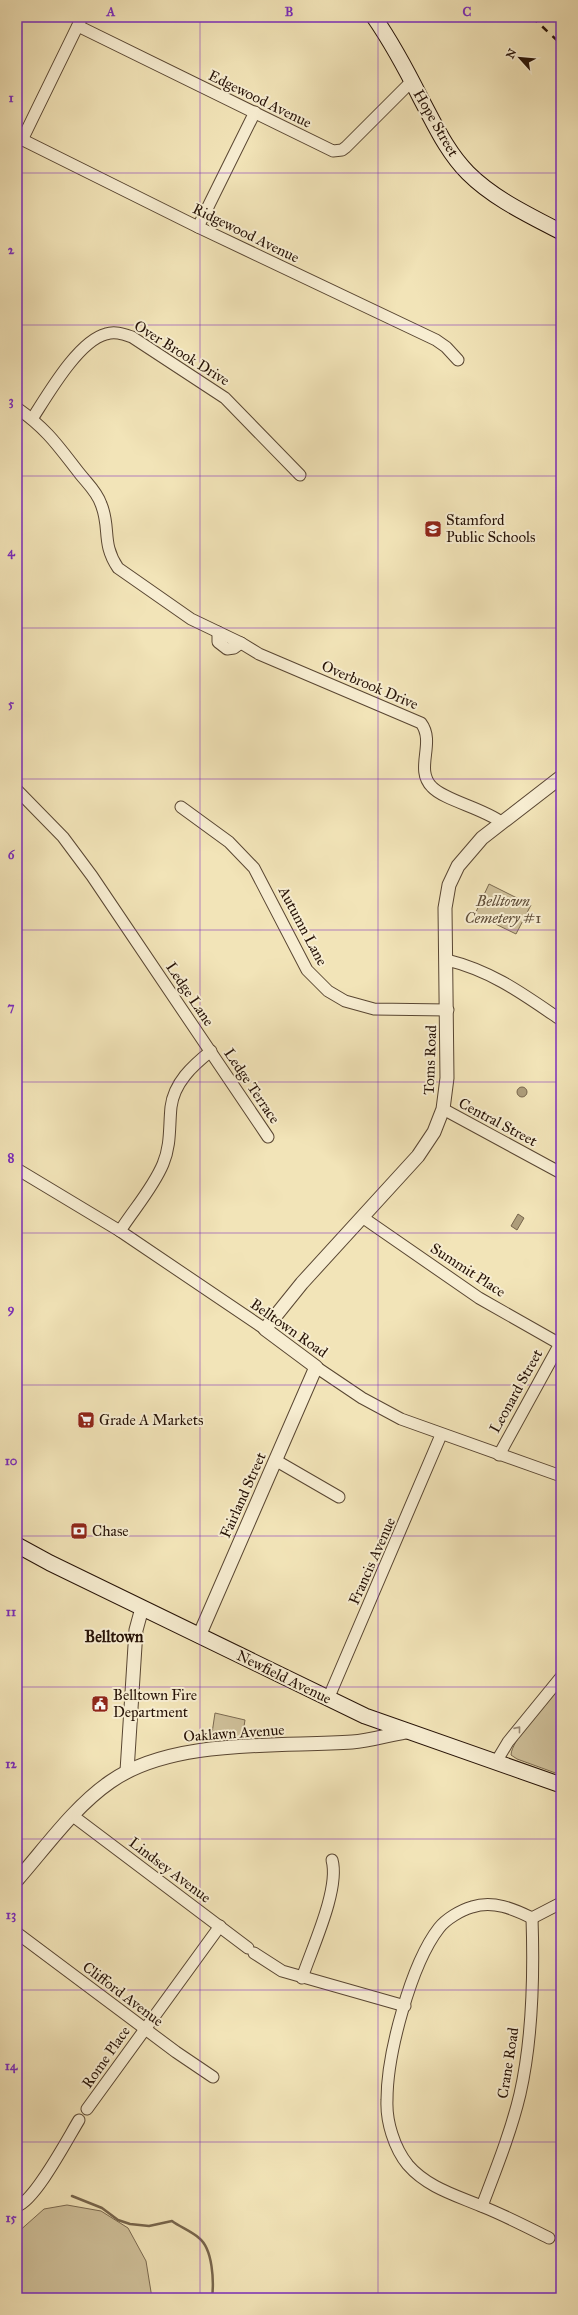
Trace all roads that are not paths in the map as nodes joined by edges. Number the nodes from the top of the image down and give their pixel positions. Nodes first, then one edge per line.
1 (374, 17) edge
2 (80, 22) edge
3 (412, 81) junction
4 (254, 112) junction
5 (20, 139) edge
6 (198, 227) junction
7 (561, 232) edge
8 (458, 360) dead end
9 (17, 408) edge
10 (32, 419) junction
11 (300, 475) dead end
12 (559, 781) edge
13 (17, 790) edge
14 (181, 807) dead end
15 (501, 822) junction
16 (447, 960) junction
17 (448, 1010) junction
18 (561, 1020) edge
19 (210, 1052) junction
20 (443, 1109) junction
21 (268, 1136) dead end
22 (17, 1169) edge
23 (561, 1173) edge
24 (362, 1217) junction
25 (120, 1231) junction
26 (264, 1329) junction
27 (560, 1343) edge
28 (316, 1367) junction
29 (441, 1434) junction
30 (499, 1455) junction
31 (275, 1460) junction
32 (561, 1476) edge
33 (339, 1497) dead end
34 (17, 1544) edge
35 (142, 1608) junction
36 (199, 1636) junction
37 (561, 1677) edge
38 (328, 1699) junction
39 (405, 1732) junction
40 (496, 1762) junction
41 (127, 1771) junction
42 (561, 1785) edge
43 (73, 1816) junction
44 (332, 1860) dead end
45 (17, 1880) edge
46 (561, 1903) edge
47 (532, 1918) junction
48 (220, 1926) junction
49 (17, 1933) edge
50 (302, 1978) junction
51 (405, 2006) junction
52 (144, 2028) junction
53 (213, 2077) dead end
54 (87, 2109) dead end
55 (79, 2120) dead end
56 (17, 2206) edge
57 (482, 2206) junction
58 (549, 2238) dead end

1 - 3 main road, Hope Street
2 - 4 street, Edgewood Avenue
2 - 5 street
3 - 4 street, Edgewood Avenue
3 - 7 main road, Hope Street
4 - 6 street
5 - 6 street, Ridgewood Avenue
6 - 8 street, Ridgewood Avenue
9 - 10 street, Overbrook Drive
10 - 11 street, Over Brook Drive
10 - 15 street, Overbrook Drive
12 - 15 street, Toms Road
13 - 19 street, Ledge Lane
14 - 17 street, Autumn Lane
15 - 16 street, Toms Road
16 - 17 street, Toms Road
16 - 18 street
17 - 20 street, Toms Road
19 - 21 street, Ledge Terrace
19 - 25 street
20 - 23 street, Central Street
20 - 24 street, Toms Road
22 - 25 street, Belltown Road
24 - 26 street, Toms Road
24 - 27 street, Summit Place
25 - 26 street, Belltown Road
26 - 28 street, Belltown Road
27 - 30 street, Leonard Street
28 - 29 street, Belltown Road
28 - 31 street, Fairland Street
29 - 30 street, Belltown Road
29 - 38 street, Francis Avenue
30 - 32 street, Belltown Road
31 - 33 street
31 - 36 street, Fairland Street
34 - 35 main road, Newfield Avenue
35 - 36 main road, Newfield Avenue
35 - 41 street
36 - 38 main road, Newfield Avenue
40 -> 37 street
38 - 39 main road, Newfield Avenue
39 - 40 main road, Newfield Avenue
39 - 41 street, Oaklawn Avenue
40 - 42 main road, Newfield Avenue
41 - 43 street, Oaklawn Avenue
43 - 45 street, Oaklawn Avenue
43 - 48 street, Lindsey Avenue
44 - 50 street
46 - 47 street
47 - 51 street
47 - 57 street, Crane Road
48 - 50 street, Lindsey Avenue
48 - 52 street, Rome Place
49 - 52 street, Clifford Avenue
50 - 51 street, Lindsey Avenue
51 - 57 street
52 - 53 street, Clifford Avenue
52 - 54 street, Rome Place
55 - 56 street
57 - 58 street

